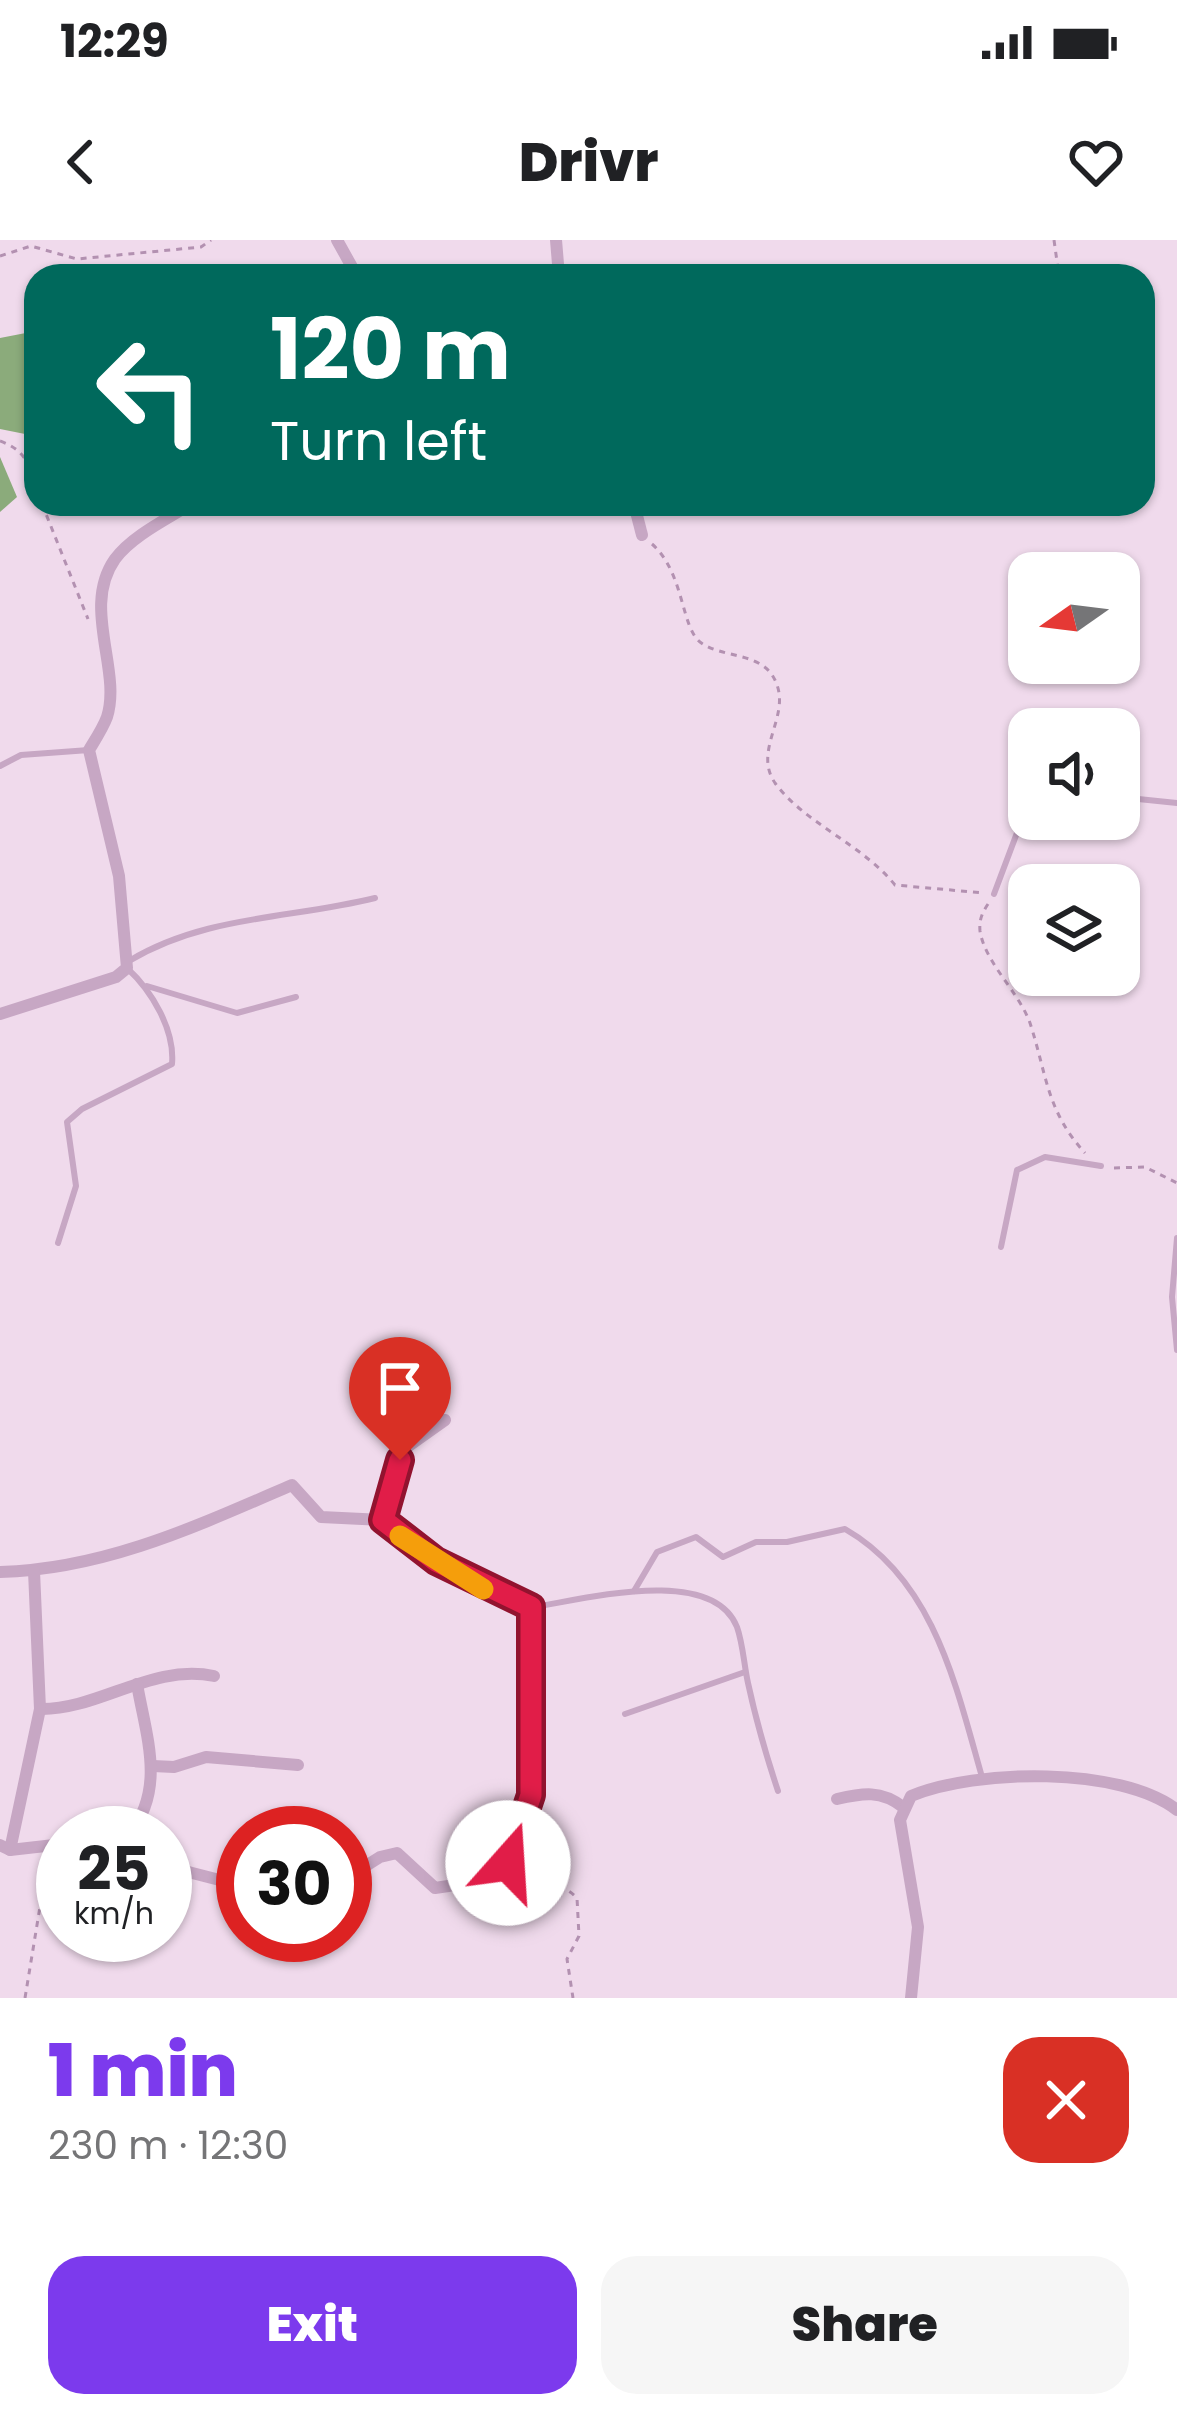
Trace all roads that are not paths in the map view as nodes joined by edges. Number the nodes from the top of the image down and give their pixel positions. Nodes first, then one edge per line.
1 (174, 516) edge
2 (637, 516) edge
3 (642, 535) road end
4 (89, 750) junction
5 (0, 766) edge
6 (1140, 799) edge
7 (1177, 802) edge
8 (1014, 840) edge
9 (994, 894) road end
10 (375, 898) dead end
11 (128, 964) junction
12 (147, 986) junction
13 (296, 998) dead end
14 (0, 1014) edge
15 (1101, 1166) road end
16 (1177, 1238) edge
17 (58, 1243) dead end
18 (1001, 1247) dead end
19 (1177, 1350) edge
20 (445, 1420) dead end
21 (383, 1520) junction
22 (34, 1571) junction
23 (0, 1572) edge
24 (634, 1591) junction
25 (531, 1607) junction
26 (745, 1672) junction
27 (214, 1676) dead end
28 (137, 1684) junction
29 (40, 1708) junction
30 (625, 1714) dead end
31 (298, 1765) dead end
32 (153, 1766) junction
33 (982, 1777) junction
34 (778, 1791) dead end
35 (837, 1798) dead end
36 (145, 1806) edge
37 (903, 1807) junction
38 (1177, 1810) edge
39 (513, 1838) junction
40 (36, 1846) edge
41 (5, 1848) edge
42 (561, 1856) dead end
43 (372, 1862) edge
44 (910, 1998) edge

1 - 4 street
2 - 3 street
4 - 5 lane
4 - 11 street
6 - 7 lane
8 - 9 lane
10 - 11 lane
11 - 12 lane
11 - 14 street
12 - 13 lane
12 - 17 lane
15 - 18 lane
16 - 19 lane
20 - 21 street
21 - 22 street
21 - 25 street
22 - 23 street
22 - 29 street
24 - 25 lane
24 - 26 lane
24 - 33 lane
25 - 39 street
26 - 30 lane
26 - 34 lane
27 - 28 street
28 - 29 street
28 - 32 street
29 - 41 street
31 - 32 street
32 - 36 street
33 - 37 street
33 - 38 street
35 - 37 street
37 - 44 street
39 - 42 street
39 - 43 street
40 - 41 street

